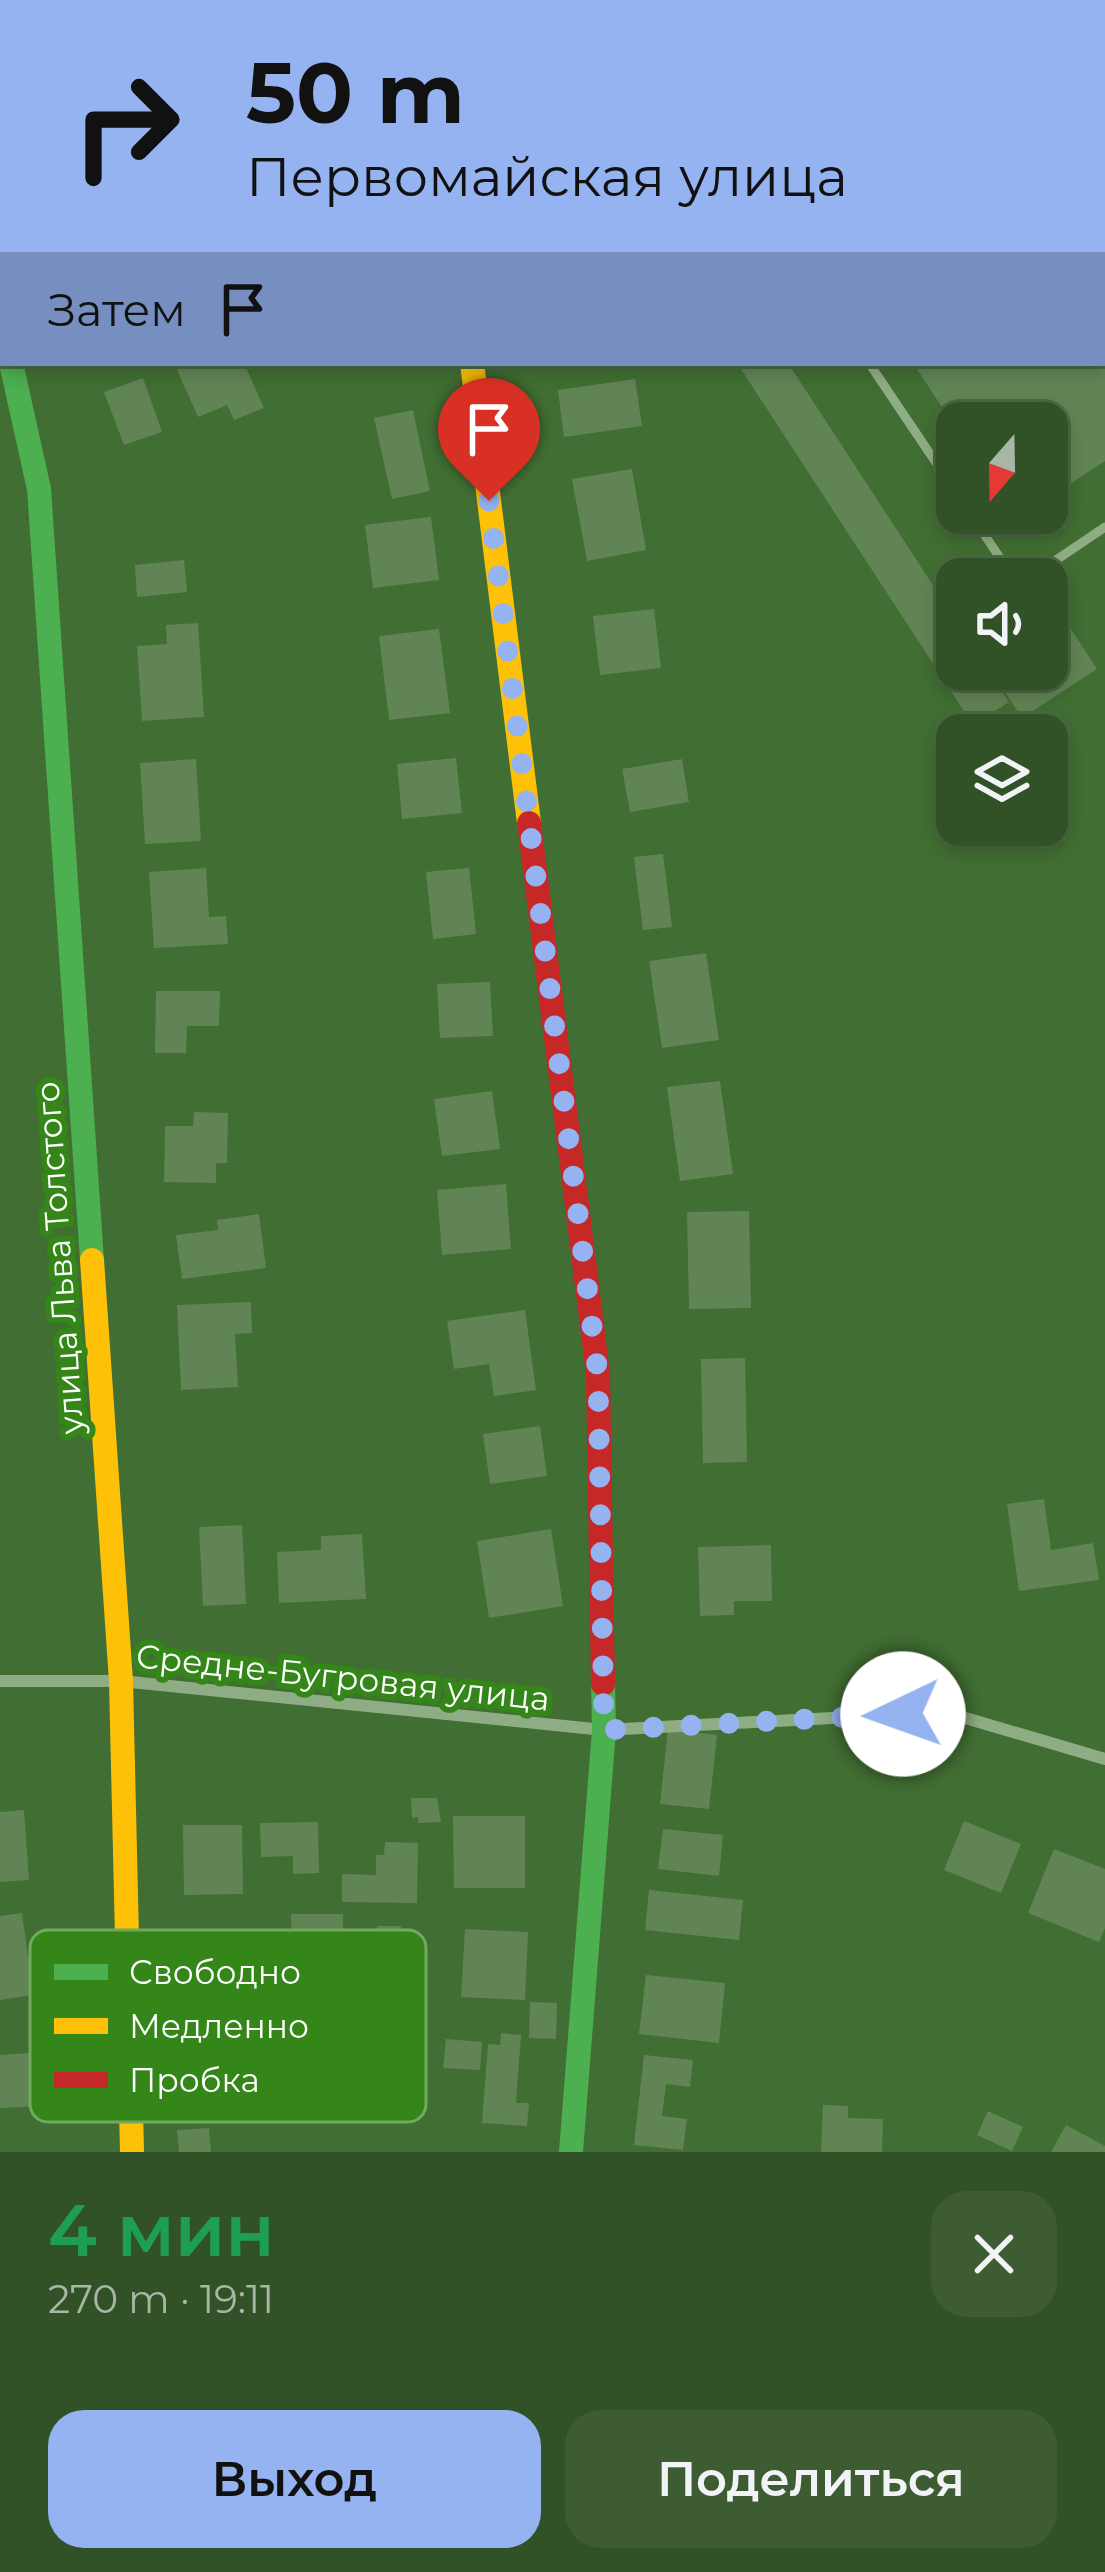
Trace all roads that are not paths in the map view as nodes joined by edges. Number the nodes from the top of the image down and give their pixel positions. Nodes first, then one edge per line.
1 (12, 366) edge
2 (472, 366) edge
3 (871, 366) edge
4 (936, 463) edge
5 (1105, 527) edge
6 (1059, 558) edge
7 (0, 1681) edge
8 (121, 1681) junction
9 (604, 1730) junction
10 (1105, 1759) edge
11 (127, 1930) edge
12 (131, 2122) edge
13 (132, 2152) edge
14 (572, 2152) edge

1 - 8 street, улица Льва Толстого
2 - 9 street
3 - 4 lane
5 - 6 lane
7 - 8 street, Средне-Бугровая улица
8 - 9 street, Средне-Бугровая улица
8 - 11 street, улица Льва Толстого
9 - 10 street, Средне-Бугровая улица
9 - 14 street
12 - 13 street, улица Льва Толстого

